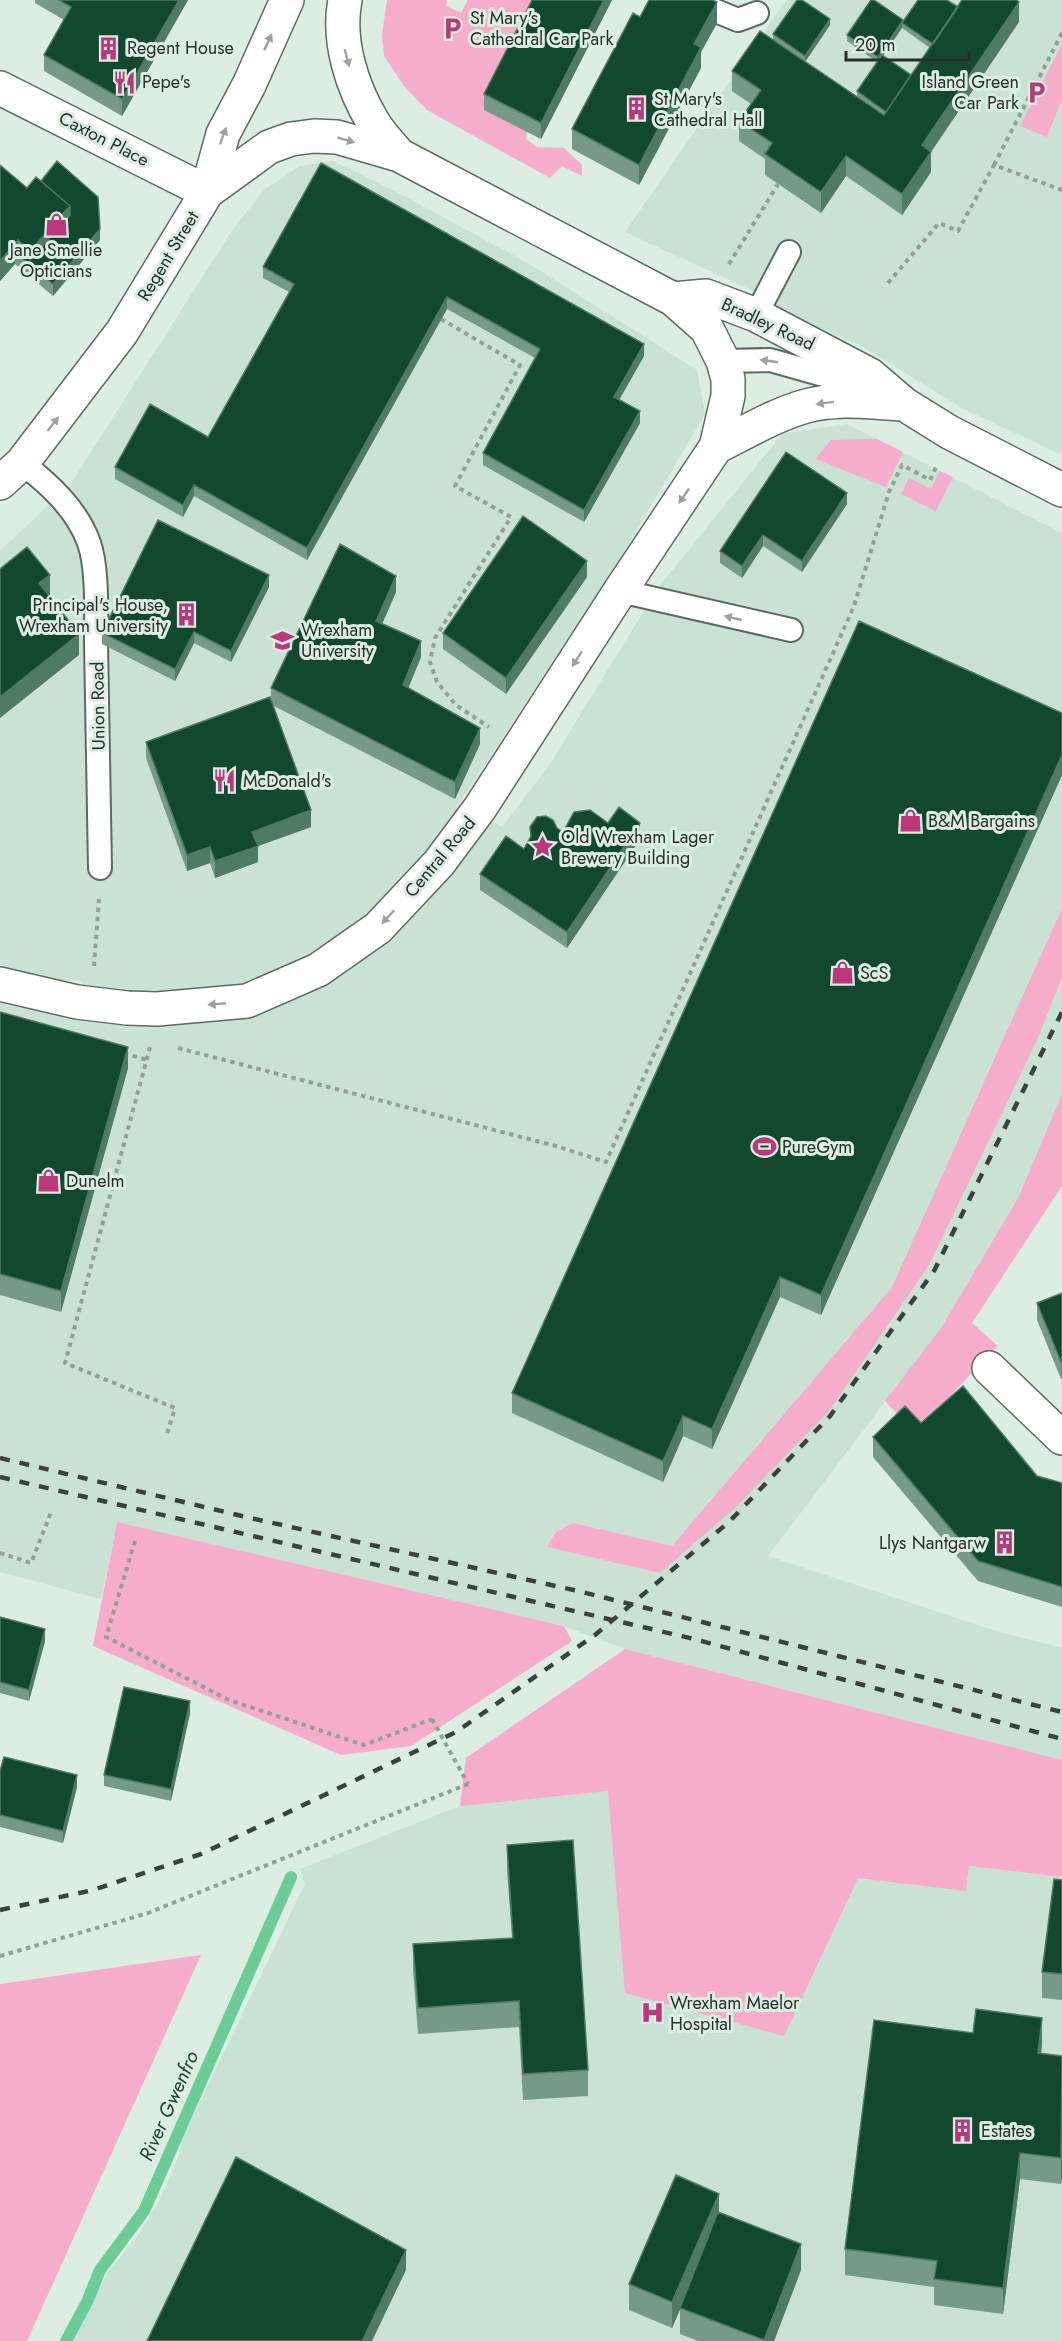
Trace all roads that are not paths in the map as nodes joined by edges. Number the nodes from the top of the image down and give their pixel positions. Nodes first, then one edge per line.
1 (287, 0) edge
2 (345, 0) edge
3 (689, 0) edge
4 (757, 13) dead end
5 (0, 87) edge
6 (399, 155) junction
7 (207, 192) junction
8 (789, 252) dead end
9 (673, 299) junction
10 (756, 315) junction
11 (723, 362) junction
12 (904, 404) junction
13 (716, 447) junction
14 (11, 473) edge
15 (1062, 489) edge
16 (620, 591) junction
17 (791, 630) dead end
18 (100, 868) road end
19 (0, 984) edge
20 (989, 1368) dead end
21 (1062, 1438) edge

7 -> 1 main road, Regent Street
2 -> 6 main road
3 - 4 lane
5 - 7 main road, Caxton Place
7 -> 6 main road
6 - 9 main road
14 -> 7 main road, Regent Street
8 - 10 lane
9 - 10 main road, Bradley Road
9 - 11 main road, Central Road
10 - 12 main road, Bradley Road
12 -> 11 lane
11 - 13 main road, Central Road
12 -> 13 main road
12 - 15 main road, Bradley Road
13 -> 16 main road, Central Road
14 - 18 lane, Union Road
17 -> 16 lane
16 -> 19 main road, Central Road
20 - 21 main road

